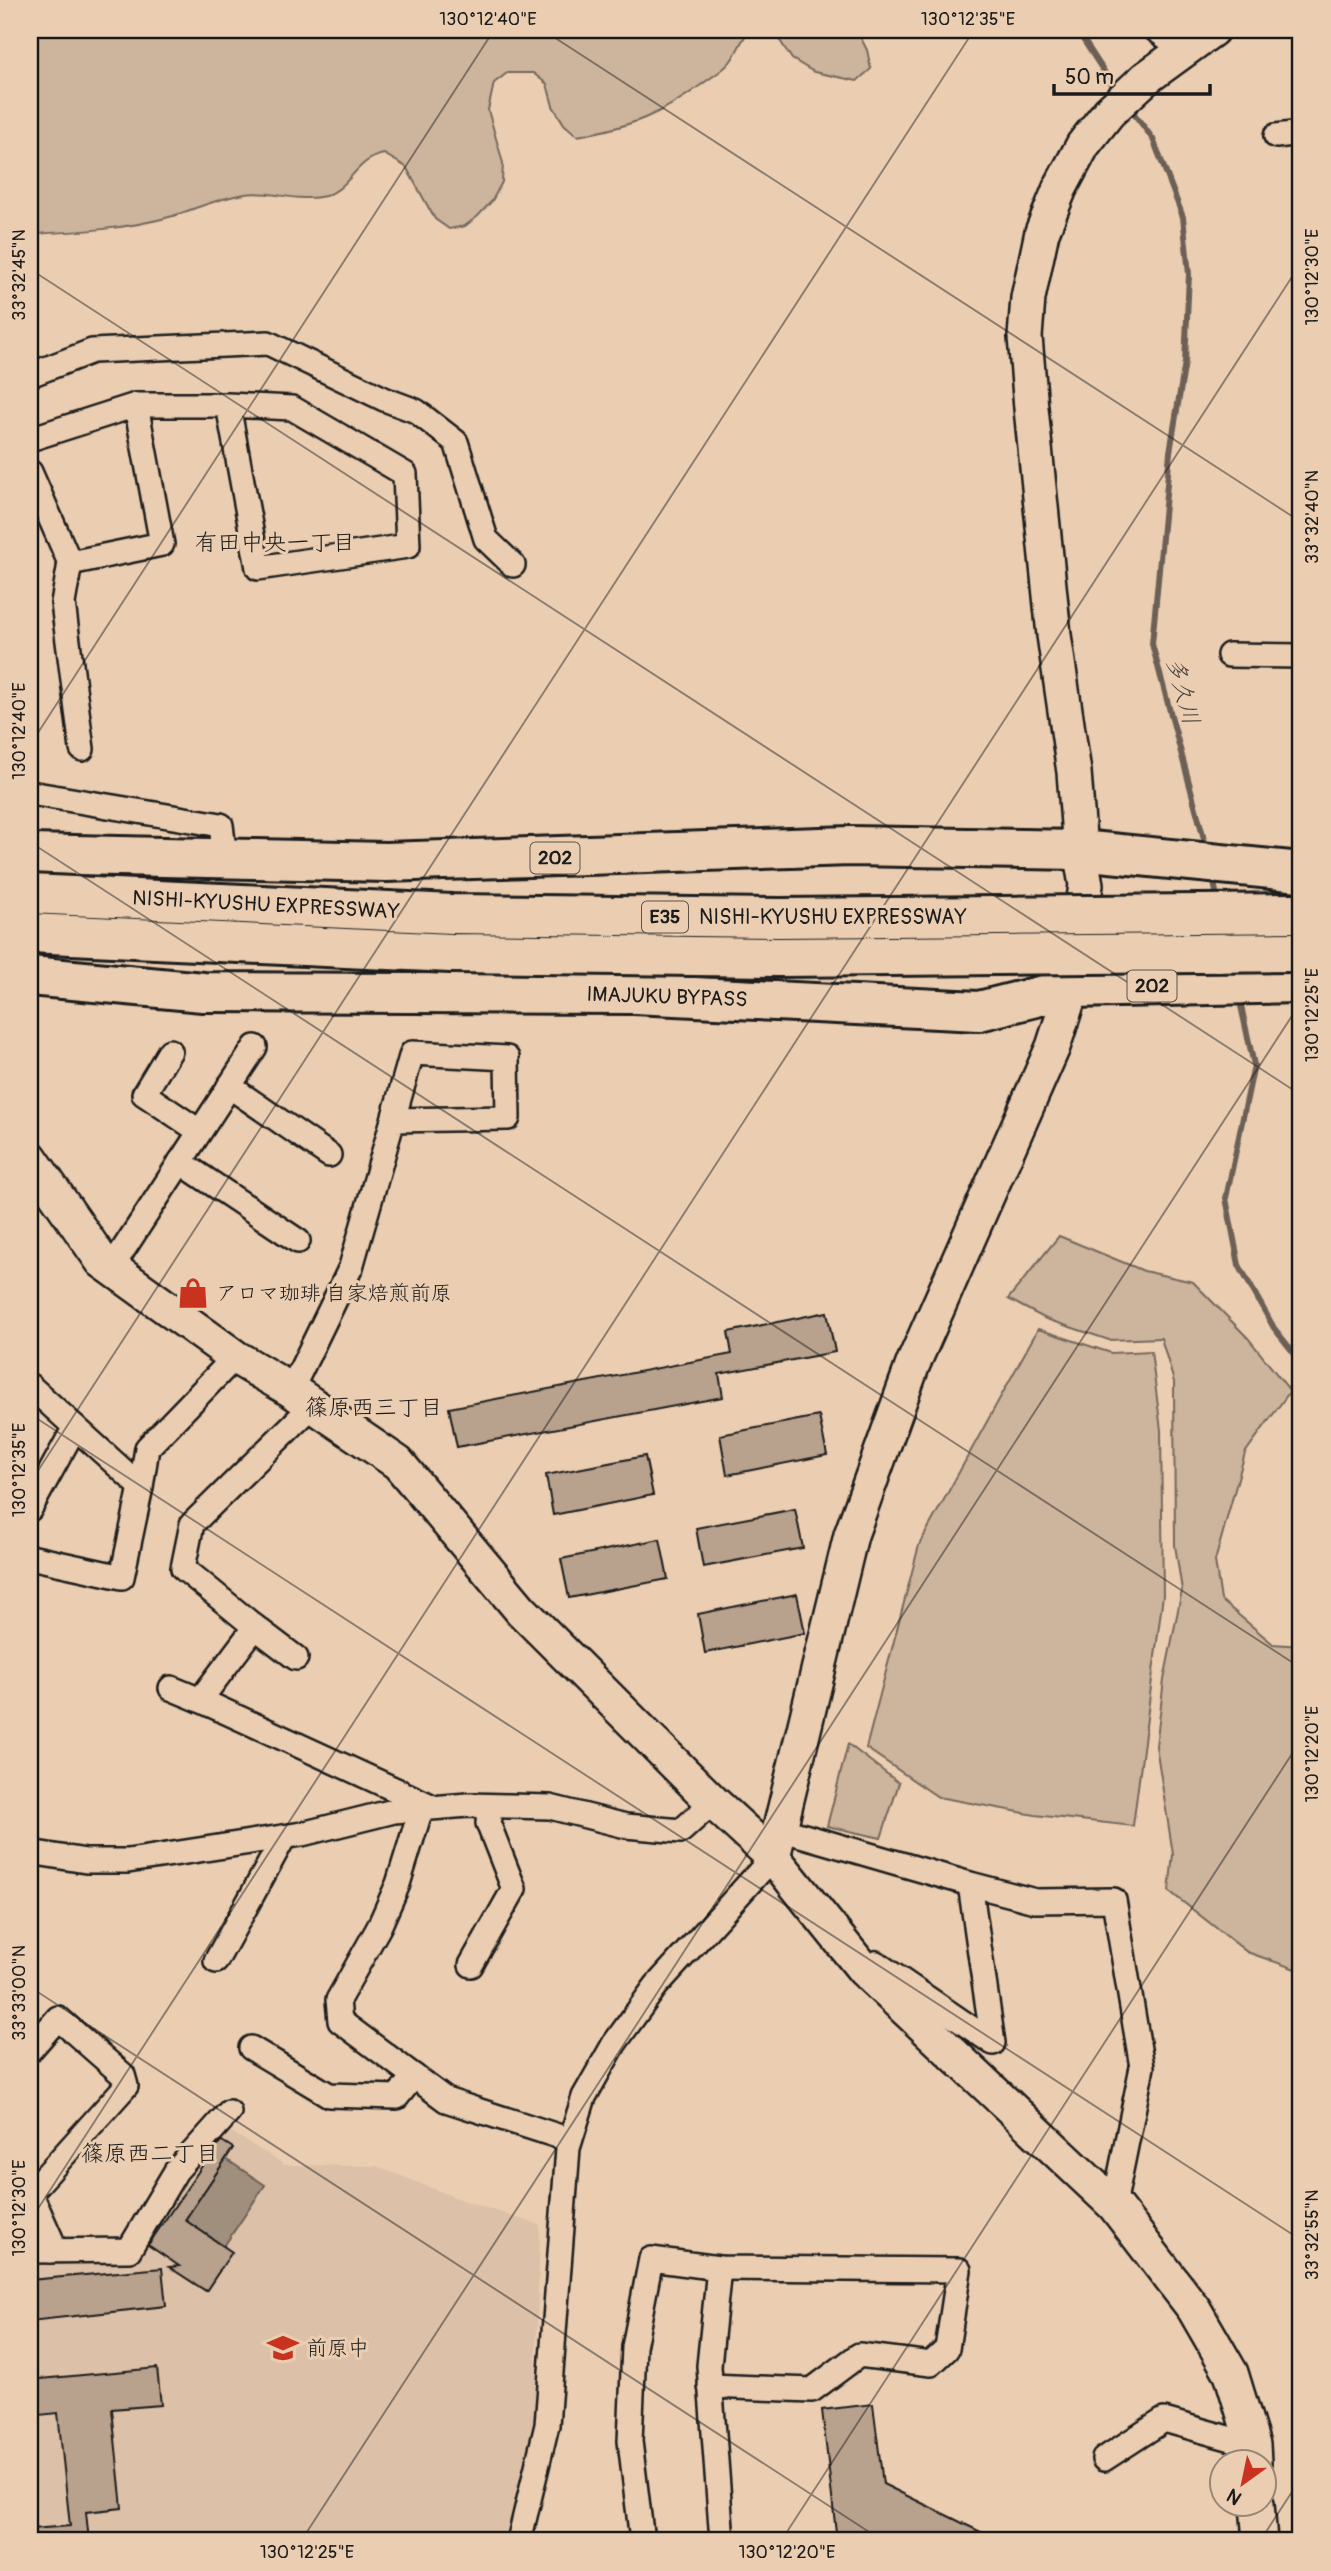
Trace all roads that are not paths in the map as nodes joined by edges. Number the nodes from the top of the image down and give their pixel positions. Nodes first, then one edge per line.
1 (1156, 30) edge
2 (1212, 30) edge
3 (1184, 50) junction
4 (1301, 133) edge
5 (1276, 136) dead end
6 (30, 375) edge
7 (136, 405) junction
8 (228, 405) junction
9 (30, 439) edge
10 (30, 472) edge
11 (70, 563) junction
12 (513, 565) dead end
13 (1229, 655) dead end
14 (1301, 656) edge
15 (82, 748) dead end
16 (30, 793) edge
17 (1080, 850) junction
18 (30, 854) edge
19 (225, 859) junction
20 (1301, 872) edge
21 (30, 894) edge
22 (1084, 900) dead end
23 (1301, 913) edge
24 (30, 933) edge
25 (1297, 973) edge
26 (30, 976) edge
27 (1072, 988) junction
28 (255, 1047) dead end
29 (170, 1051) dead end
30 (229, 1086) junction
31 (393, 1120) junction
32 (199, 1131) junction
33 (329, 1155) dead end
34 (30, 1157) edge
35 (180, 1162) junction
36 (298, 1241) dead end
37 (112, 1267) junction
38 (236, 1357) junction
39 (30, 1386) edge
40 (302, 1397) junction
41 (75, 1427) junction
42 (141, 1487) junction
43 (30, 1509) edge
44 (30, 1557) edge
45 (256, 1627) junction
46 (296, 1658) dead end
47 (171, 1688) dead end
48 (200, 1700) junction
49 (713, 1802) junction
50 (491, 1806) junction
51 (429, 1808) junction
52 (293, 1835) junction
53 (776, 1843) junction
54 (30, 1852) edge
55 (970, 1884) junction
56 (239, 1952) dead end
57 (216, 1961) dead end
58 (471, 1965) dead end
59 (864, 1970) junction
60 (251, 2048) dead end
61 (30, 2050) edge
62 (414, 2076) junction
63 (229, 2112) dead end
64 (570, 2140) junction
65 (30, 2192) edge
66 (1114, 2205) junction
67 (40, 2251) edge
68 (719, 2268) junction
69 (710, 2386) junction
70 (1237, 2448) edge
71 (1251, 2448) edge
72 (1104, 2459) dead end
73 (1258, 2518) edge
74 (519, 2541) edge
75 (642, 2541) edge
76 (722, 2541) edge
77 (1260, 2541) edge

1 - 3 street
2 - 3 street
3 - 17 street
4 - 5 street
6 - 12 street
7 - 8 street
7 - 9 street
7 - 11 street
8 - 8 street
10 - 11 street
11 - 15 street
13 - 14 street
16 - 19 street
17 - 19 highway, 202
17 - 20 highway, 202
17 - 22 street
18 - 19 highway, 202
21 - 23 highway, NISHI-KYUSHU EXPRESSWAY / E35, bridge
24 - 25 highway, NISHI-KYUSHU EXPRESSWAY / E35, bridge
25 - 27 highway, IMAJUKU BYPASS / 202
26 - 27 highway, IMAJUKU BYPASS / 202
27 - 53 street
28 - 30 street
29 - 32 street
30 - 32 street
30 - 33 street
31 - 31 street
31 - 40 street
32 - 35 street
34 - 37 street
35 - 36 street
35 - 37 street
37 - 38 street
38 - 40 street
38 - 42 street
39 - 41 street
40 - 45 street
40 - 49 street
41 - 42 street
41 - 43 street
42 - 44 street
45 - 46 street
45 - 48 street
47 - 48 street
48 - 51 street
49 - 50 street
49 - 53 street
50 - 51 street
50 - 58 street
51 - 52 street
51 - 62 street
52 - 54 street
52 - 56 street
52 - 57 street
53 - 55 street
53 - 59 street
53 - 64 street
55 - 59 street
55 - 66 street
59 - 66 street
60 - 62 street
61 - 65 street
62 - 64 street
63 - 67 street
64 - 74 street
65 - 67 street
66 - 71 street
68 - 69 street
68 - 69 street
68 - 75 street
69 - 76 street
70 - 72 street
73 - 77 street

